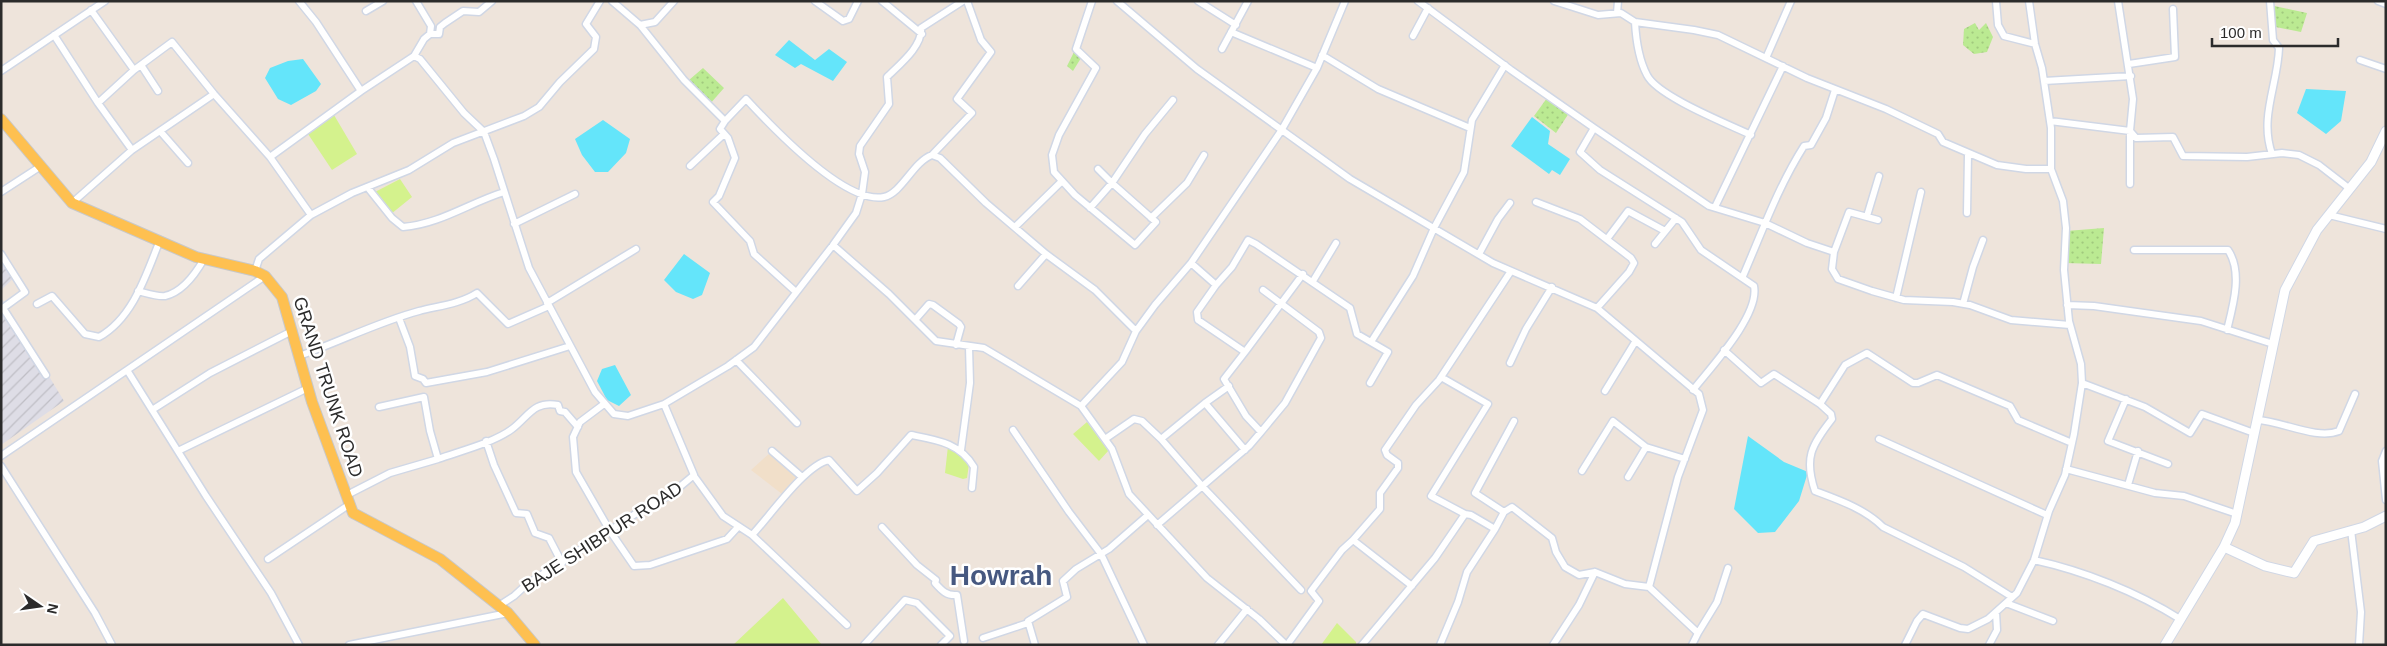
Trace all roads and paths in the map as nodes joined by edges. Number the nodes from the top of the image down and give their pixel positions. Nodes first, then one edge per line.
1 (105, 1) edge
2 (300, 1) edge
3 (383, 1) edge
4 (416, 1) edge
5 (492, 1) edge
6 (600, 1) edge
7 (612, 1) edge
8 (674, 1) edge
9 (815, 1) edge
10 (858, 1) edge
11 (882, 1) edge
12 (965, 1) edge
13 (1092, 1) edge
14 (1117, 1) edge
15 (1198, 1) edge
16 (1248, 1) edge
17 (1418, 1) edge
18 (1554, 1) edge
19 (1618, 1) edge
20 (1791, 1) edge
21 (1996, 1) edge
22 (2029, 1) edge
23 (2118, 1) edge
24 (2270, 1) edge
25 (2378, 1) edge
26 (1343, 2) edge
27 (97, 4) edge
28 (2386, 4) edge
29 (1428, 8) junction
30 (2172, 9) dead end
31 (91, 10) junction
32 (366, 11) dead end
33 (1617, 13) junction
34 (1635, 22) junction
35 (640, 25) junction
36 (1236, 25) junction
37 (1231, 32) junction
38 (430, 34) junction
39 (922, 34) junction
40 (54, 35) junction
41 (1413, 36) dead end
42 (2035, 44) junction
43 (1222, 49) dead end
44 (1322, 55) junction
45 (414, 56) junction
46 (1766, 58) junction
47 (2360, 60) dead end
48 (2129, 64) junction
49 (141, 65) junction
50 (1505, 65) junction
51 (1783, 66) junction
52 (1317, 68) junction
53 (2386, 69) edge
54 (134, 70) junction
55 (1, 71) edge
56 (2131, 76) junction
57 (2044, 81) junction
58 (1835, 90) junction
59 (158, 91) dead end
60 (361, 91) junction
61 (214, 94) junction
62 (1173, 100) dead end
63 (98, 103) junction
64 (1, 119) edge
65 (725, 121) junction
66 (2050, 121) junction
67 (1470, 128) junction
68 (1594, 128) junction
69 (1281, 131) junction
70 (2130, 131) junction
71 (2386, 131) edge
72 (160, 132) junction
73 (484, 132) junction
74 (724, 134) junction
75 (1750, 135) junction
76 (132, 150) junction
77 (1968, 154) junction
78 (2272, 154) junction
79 (932, 155) junction
80 (1204, 156) dead end
81 (270, 157) junction
82 (188, 163) dead end
83 (41, 166) junction
84 (690, 166) dead end
85 (1098, 168) dead end
86 (2051, 169) junction
87 (1879, 176) dead end
88 (1061, 182) junction
89 (1112, 183) junction
90 (2130, 184) dead end
91 (368, 188) junction
92 (2350, 188) junction
93 (1, 192) edge
94 (504, 192) junction
95 (1921, 192) dead end
96 (575, 194) dead end
97 (862, 196) junction
98 (1536, 202) dead end
99 (1510, 203) dead end
100 (72, 204) junction
101 (1715, 207) junction
102 (1090, 208) junction
103 (1967, 213) dead end
104 (311, 215) junction
105 (2329, 215) junction
106 (1867, 216) junction
107 (1151, 218) junction
108 (1676, 218) junction
109 (1878, 220) dead end
110 (1765, 223) junction
111 (514, 224) junction
112 (1016, 226) junction
113 (1434, 228) junction
114 (2386, 229) edge
115 (1665, 231) junction
116 (1608, 239) junction
117 (160, 240) junction
118 (1983, 240) dead end
119 (1336, 243) dead end
120 (1654, 244) dead end
121 (833, 245) junction
122 (636, 250) dead end
123 (2134, 250) dead end
124 (1834, 252) junction
125 (1, 254) edge
126 (1046, 254) junction
127 (1479, 254) junction
128 (204, 259) junction
129 (1191, 263) junction
130 (255, 271) junction
131 (1511, 272) junction
132 (1303, 274) junction
133 (265, 276) junction
134 (1743, 276) junction
135 (1313, 281) junction
136 (1216, 285) junction
137 (1018, 286) dead end
138 (1552, 287) junction
139 (1263, 290) dead end
140 (138, 291) junction
141 (796, 292) junction
142 (1896, 298) junction
143 (37, 304) dead end
144 (1279, 304) junction
145 (1963, 304) junction
146 (548, 305) junction
147 (2067, 305) junction
148 (1597, 308) junction
149 (399, 318) junction
150 (915, 320) junction
151 (2070, 325) junction
152 (2227, 330) junction
153 (292, 331) junction
154 (1136, 331) junction
155 (1371, 342) junction
156 (1635, 342) junction
157 (2273, 344) junction
158 (956, 345) junction
159 (570, 346) junction
160 (969, 347) junction
161 (1724, 350) junction
162 (1245, 352) junction
163 (299, 356) junction
164 (736, 360) junction
165 (1510, 363) dead end
166 (127, 370) junction
167 (46, 375) dead end
168 (1440, 377) junction
169 (426, 383) junction
170 (1370, 383) dead end
171 (2082, 383) junction
172 (1228, 386) junction
173 (308, 388) junction
174 (1693, 390) junction
175 (1605, 391) dead end
176 (2355, 394) dead end
177 (424, 397) junction
178 (2126, 399) junction
179 (1205, 403) junction
180 (604, 404) junction
181 (664, 404) junction
182 (1820, 404) junction
183 (1081, 406) junction
184 (379, 407) dead end
185 (152, 410) junction
186 (2257, 420) junction
187 (1514, 421) dead end
188 (797, 423) dead end
189 (578, 426) junction
190 (1013, 430) dead end
191 (1262, 432) junction
192 (2254, 433) junction
193 (1105, 439) junction
194 (1161, 439) junction
195 (1879, 439) dead end
196 (486, 441) junction
197 (2072, 442) junction
198 (1646, 447) junction
199 (961, 450) junction
200 (1245, 450) junction
201 (2386, 450) edge
202 (178, 451) junction
203 (772, 451) dead end
204 (2138, 451) junction
205 (1, 456) edge
206 (438, 459) junction
207 (1684, 459) junction
208 (2168, 464) dead end
209 (1, 466) edge
210 (2066, 468) junction
211 (1582, 471) dead end
212 (694, 476) junction
213 (802, 477) junction
214 (1628, 477) dead end
215 (2128, 485) junction
216 (1202, 486) junction
217 (972, 488) dead end
218 (348, 500) junction
219 (2386, 500) edge
220 (1504, 512) junction
221 (1465, 514) junction
222 (2237, 514) junction
223 (1148, 515) junction
224 (2047, 515) junction
225 (2386, 516) edge
226 (1157, 525) junction
227 (738, 527) junction
228 (882, 527) dead end
229 (1495, 529) junction
230 (2351, 530) junction
231 (610, 531) junction
232 (752, 535) junction
233 (1353, 540) junction
234 (2224, 547) junction
235 (1101, 554) junction
236 (268, 560) dead end
237 (2034, 560) junction
238 (562, 563) junction
239 (1728, 568) dead end
240 (1595, 572) junction
241 (1412, 586) junction
242 (1648, 587) junction
243 (1301, 590) dead end
244 (2012, 597) junction
245 (2006, 603) junction
246 (500, 605) junction
247 (1247, 609) junction
248 (1996, 612) junction
249 (508, 613) junction
250 (2180, 619) junction
251 (2053, 621) dead end
252 (1028, 624) junction
253 (847, 625) dead end
254 (1698, 632) junction
255 (950, 636) junction
256 (983, 638) dead end
257 (964, 643) edge
258 (112, 645) edge
259 (299, 645) edge
260 (349, 645) edge
261 (535, 645) edge
262 (864, 645) edge
263 (941, 645) edge
264 (1035, 645) edge
265 (1144, 645) edge
266 (1218, 645) edge
267 (1286, 645) edge
268 (1362, 645) edge
269 (1440, 645) edge
270 (1553, 645) edge
271 (1692, 645) edge
272 (1905, 645) edge
273 (1989, 645) edge
274 (2165, 645) edge
275 (2359, 645) edge

1 - 27 street
2 - 60 street
3 - 32 street
4 - 38 street
5 - 38 street
6 - 73 street
7 - 35 street
8 - 35 street
9 - 10 street
11 - 39 street
12 - 39 street
12 - 79 street
13 - 88 street
14 - 69 street
15 - 36 street
16 - 36 street
17 - 29 street
18 - 33 street
19 - 33 street
20 - 46 street
21 - 42 street
22 - 42 street
23 - 48 street
24 - 78 street
25 - 28 street
26 - 44 street
27 - 31 street
29 - 41 street
29 - 50 street
30 - 48 street
31 - 40 street
31 - 54 street
33 - 34 street
34 - 46 street
34 - 75 street
35 - 65 street
36 - 37 street
37 - 43 street
37 - 52 street
38 - 45 street
39 - 97 street
40 - 55 street
40 - 63 street
42 - 57 street
44 - 52 street
44 - 67 street
45 - 60 street
45 - 73 street
46 - 51 street
47 - 53 street
48 - 56 street
49 - 54 street
49 - 59 street
49 - 61 street
50 - 67 street
50 - 68 street
51 - 58 street
51 - 75 street
52 - 69 street
54 - 63 street
56 - 57 street
56 - 70 street
57 - 66 street
58 - 77 street
58 - 110 street
60 - 81 street
61 - 72 street
61 - 81 street
62 - 89 street
63 - 76 street
64 - 83 main road, GRAND TRUNK ROAD
65 - 74 street
65 - 97 street
66 - 70 street
66 - 86 street
67 - 113 street
68 - 101 street
68 - 108 street
69 - 113 street
69 - 129 street
70 - 78 street
70 - 90 street
71 - 92 main road
72 - 76 street
72 - 82 street
73 - 91 street
73 - 94 street
74 - 84 street
74 - 141 street
75 - 101 street
76 - 100 street
77 - 86 street
77 - 103 street
78 - 92 street
79 - 97 street
79 - 112 street
80 - 107 street
81 - 104 street
83 - 93 street
83 - 100 main road, GRAND TRUNK ROAD
85 - 89 street
86 - 147 street
87 - 106 street
88 - 102 street
88 - 112 street
89 - 102 street
89 - 107 street
91 - 94 street
91 - 104 street
92 - 105 main road
94 - 111 street
95 - 142 street
96 - 111 street
97 - 121 street
98 - 116 street
99 - 127 street
100 - 117 main road, GRAND TRUNK ROAD
101 - 110 street
102 - 107 street
104 - 130 street
105 - 114 street
105 - 157 main road
106 - 109 street
106 - 124 street
108 - 115 street
108 - 134 street
110 - 124 street
110 - 134 street
111 - 146 street
112 - 126 street
113 - 127 street
113 - 155 street
115 - 116 street
115 - 120 street
116 - 148 street
117 - 128 main road, GRAND TRUNK ROAD
117 - 140 street
118 - 145 street
119 - 135 street
121 - 141 street
121 - 150 street
122 - 146 street
123 - 152 street
124 - 142 street
125 - 167 street
126 - 137 street
126 - 154 street
127 - 131 street
128 - 130 main road, GRAND TRUNK ROAD
128 - 140 street
129 - 136 street
129 - 154 street
130 - 133 main road, GRAND TRUNK ROAD
131 - 138 street
131 - 168 street
132 - 135 street
132 - 136 street
132 - 144 street
133 - 153 main road, GRAND TRUNK ROAD
133 - 166 street
134 - 161 street
135 - 155 street
136 - 162 street
138 - 148 street
138 - 165 street
139 - 144 street
140 - 143 street
141 - 164 street
142 - 145 street
144 - 162 street
144 - 191 street
145 - 151 street
146 - 149 street
146 - 159 street
147 - 151 street
147 - 152 street
148 - 156 street
149 - 163 street
149 - 169 street
150 - 158 street
150 - 158 street
151 - 171 street
152 - 157 street
153 - 163 main road, GRAND TRUNK ROAD
153 - 185 street
154 - 183 street
155 - 170 street
156 - 174 street
156 - 175 street
157 - 186 main road
158 - 160 street
159 - 169 street
159 - 180 street
160 - 183 street
160 - 199 street
161 - 174 street
161 - 182 street
162 - 172 street
163 - 173 main road, GRAND TRUNK ROAD
164 - 181 street
164 - 188 street
166 - 185 street
166 - 205 street
168 - 221 street
168 - 233 street
169 - 177 street
171 - 178 street
171 - 197 street
172 - 179 street
172 - 191 street
173 - 202 street
173 - 218 main road, GRAND TRUNK ROAD
174 - 207 street
176 - 186 street
177 - 184 street
177 - 206 street
178 - 192 street
178 - 204 street
179 - 194 street
179 - 200 street
180 - 181 street
180 - 189 street
181 - 212 street, BAJE SHIBPUR ROAD
182 - 197 street
182 - 244 street
183 - 193 street
185 - 202 street
186 - 192 main road
187 - 220 street
189 - 196 street
189 - 231 street
190 - 235 street
191 - 200 street
192 - 222 main road
193 - 194 street
193 - 223 street
194 - 216 street
195 - 224 street
196 - 206 street
196 - 238 street
197 - 210 street
198 - 207 street
198 - 211 street
198 - 214 street
199 - 213 street
199 - 217 street
200 - 216 street
201 - 219 street
202 - 259 street
203 - 213 street
204 - 208 street
204 - 215 street
206 - 218 street
207 - 242 street
209 - 258 street
210 - 215 street
210 - 224 street
212 - 227 street
212 - 231 street, BAJE SHIBPUR ROAD
213 - 232 street
215 - 222 street
216 - 226 street
216 - 243 street
218 - 236 street
218 - 246 main road, GRAND TRUNK ROAD
220 - 229 street
220 - 240 street
221 - 229 street
221 - 241 street
222 - 234 main road
223 - 226 street
223 - 235 street
224 - 237 street
225 - 230 main road
226 - 247 street
227 - 231 street
227 - 232 street
228 - 257 street
229 - 269 street
230 - 234 main road
230 - 275 street
231 - 238 street, BAJE SHIBPUR ROAD
232 - 253 street
233 - 241 street
233 - 267 street
234 - 250 main road
235 - 252 street
235 - 265 street
237 - 244 street
237 - 250 street
238 - 246 street, BAJE SHIBPUR ROAD
239 - 254 street
240 - 242 street
240 - 270 street
241 - 268 street
242 - 254 street
244 - 245 street
245 - 248 street
245 - 251 street
246 - 249 main road, GRAND TRUNK ROAD
247 - 266 street
247 - 267 street
248 - 272 street
248 - 273 street
249 - 260 street
249 - 261 main road, GRAND TRUNK ROAD
250 - 274 main road
252 - 256 street
252 - 264 street
254 - 271 street
255 - 257 street
255 - 262 street
255 - 263 street

